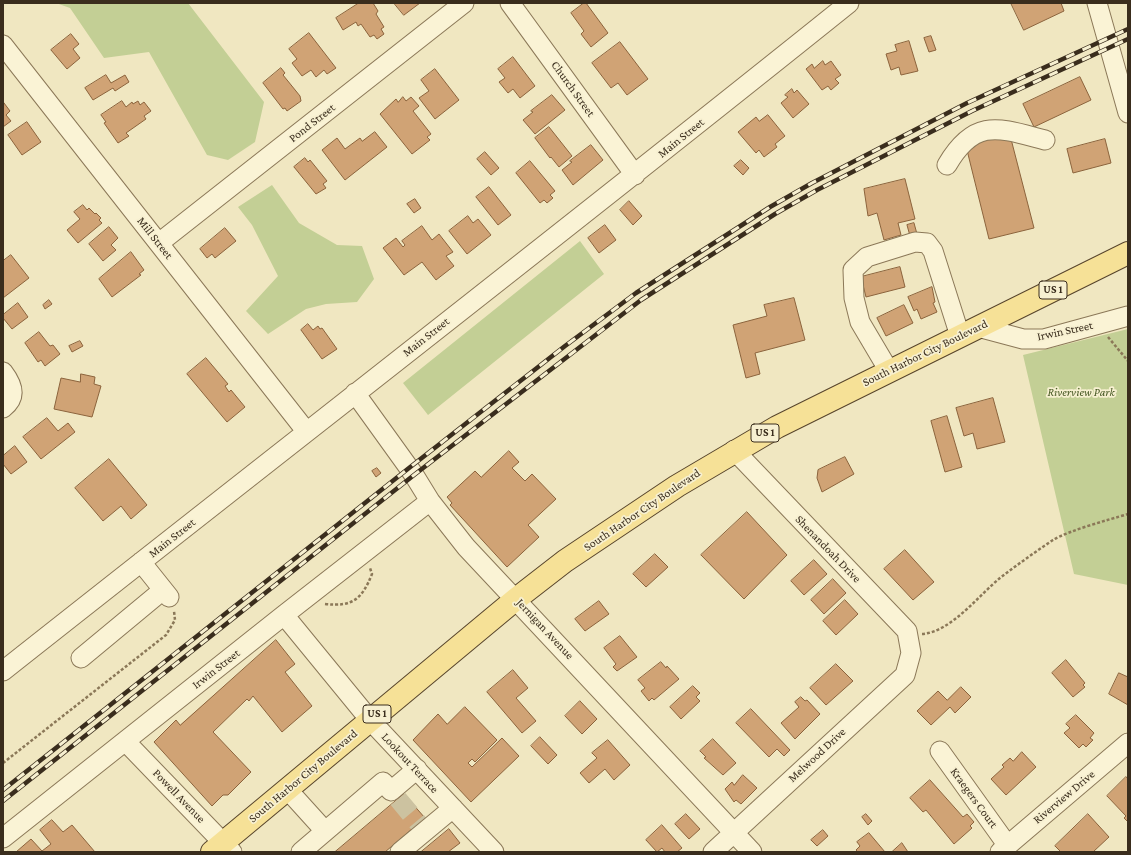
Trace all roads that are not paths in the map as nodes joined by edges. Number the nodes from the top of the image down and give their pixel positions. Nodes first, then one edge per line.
1 (464, 3) edge
2 (510, 3) edge
3 (849, 3) edge
4 (1097, 3) edge
5 (3, 45) edge
6 (1128, 113) edge
7 (1045, 140) dead end
8 (947, 165) dead end
9 (635, 175) junction
10 (159, 243) junction
11 (1128, 252) edge
12 (1128, 316) edge
13 (969, 331) junction
14 (888, 371) junction
15 (3, 372) edge
16 (355, 393) junction
17 (3, 408) edge
18 (306, 431) junction
19 (734, 450) junction
20 (430, 501) junction
21 (141, 562) junction
22 (516, 598) junction
23 (284, 615) junction
24 (909, 644) joint
25 (81, 658) dead end
26 (3, 671) edge
27 (370, 720) junction
28 (125, 741) junction
29 (1128, 743) edge
30 (940, 751) dead end
31 (417, 769) junction
32 (287, 789) junction
33 (453, 808) junction
34 (325, 831) junction
35 (734, 833) junction
36 (3, 838) edge
37 (222, 849) edge
38 (1004, 849) edge
39 (300, 852) edge
40 (400, 852) edge
41 (494, 852) edge
42 (713, 852) edge
43 (752, 852) edge

1 - 10 street, Pond Street
2 - 9 street, Church Street
3 - 9 street, Main Street
4 - 6 street
5 - 10 street, Mill Street
7 - 8 street
9 - 16 street, Main Street
10 - 18 street, Mill Street
11 - 13 main road, South Harbor City Boulevard / US 1
12 - 13 street, Irwin Street
13 - 14 main road, South Harbor City Boulevard / US 1
13 - 14 street
14 - 19 main road, South Harbor City Boulevard / US 1
15 - 17 street
16 - 18 street, Main Street
16 - 20 street, Jernigan Avenue
18 - 21 street, Main Street
19 - 22 main road, South Harbor City Boulevard / US 1
19 - 24 street, Shenandoah Drive
20 - 22 street, Jernigan Avenue
20 - 23 street, Irwin Street
21 - 25 street
21 - 26 street, Main Street
22 - 27 main road, South Harbor City Boulevard / US 1
22 - 35 street, Jernigan Avenue
23 - 27 street, Lookout Terrace
23 - 28 street, Irwin Street
24 - 35 street, Melwood Drive
27 - 31 street, Lookout Terrace
27 - 32 main road, South Harbor City Boulevard / US 1
28 - 36 street, Irwin Street
28 - 37 street, Powell Avenue
29 - 38 street, Riverview Drive
30 - 38 street, Kraegers Court
31 - 33 street, Lookout Terrace
31 - 34 street
32 - 34 street
32 - 37 main road, South Harbor City Boulevard / US 1
33 - 40 street
33 - 41 street, Lookout Terrace
34 - 39 street
35 - 42 street, Melwood Drive
35 - 43 street, Jernigan Avenue

